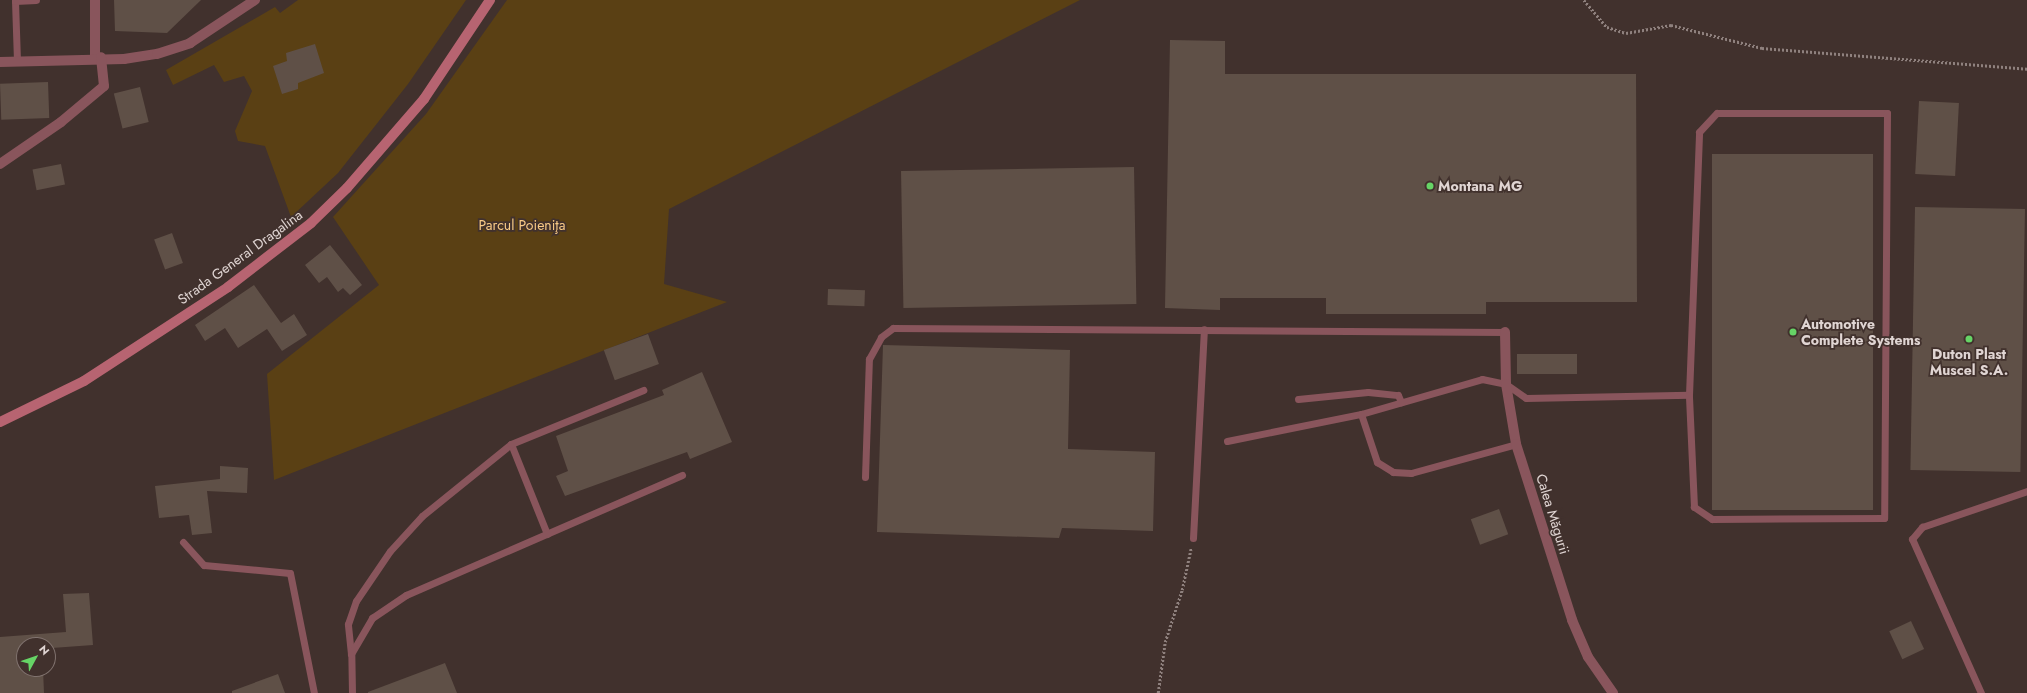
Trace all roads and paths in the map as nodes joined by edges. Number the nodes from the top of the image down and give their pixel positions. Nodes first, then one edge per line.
1 (36, 0) edge
2 (95, 0) edge
3 (255, 0) edge
4 (490, 0) edge
5 (1584, 0) edge
6 (98, 58) junction
7 (17, 61) junction
8 (0, 62) edge
9 (2027, 69) edge
10 (0, 164) edge
11 (1204, 329) junction
12 (1506, 332) joint
13 (1506, 384) junction
14 (643, 390) dead end
15 (1690, 395) junction
16 (1298, 399) dead end
17 (1401, 402) junction
18 (1361, 414) junction
19 (0, 422) edge
20 (1227, 441) dead end
21 (511, 444) junction
22 (1516, 444) junction
23 (682, 475) dead end
24 (865, 477) dead end
25 (2027, 491) edge
26 (547, 534) junction
27 (1193, 538) joint
28 (182, 542) dead end
29 (351, 654) junction
30 (314, 693) edge
31 (352, 693) edge
32 (1158, 693) edge
33 (1613, 693) edge
34 (1981, 693) edge

1 - 7 lane
2 - 6 street
3 - 6 street
4 - 19 main road, Strada General Dragalina
5 - 9 path
6 - 7 street
6 - 10 street
7 - 8 street
11 - 12 lane
11 - 24 lane
11 - 27 lane
12 - 13 street, Calea Măgurii
13 - 15 lane
13 - 17 lane
13 - 22 street, Calea Măgurii
14 - 21 lane
15 - 15 lane
16 - 17 lane
17 - 18 lane
18 - 20 lane
18 - 22 lane
21 - 26 lane
21 - 29 lane
22 - 33 street, Calea Măgurii
23 - 26 lane
25 - 34 lane
26 - 29 lane
27 - 32 path
28 - 30 lane
29 - 31 lane

